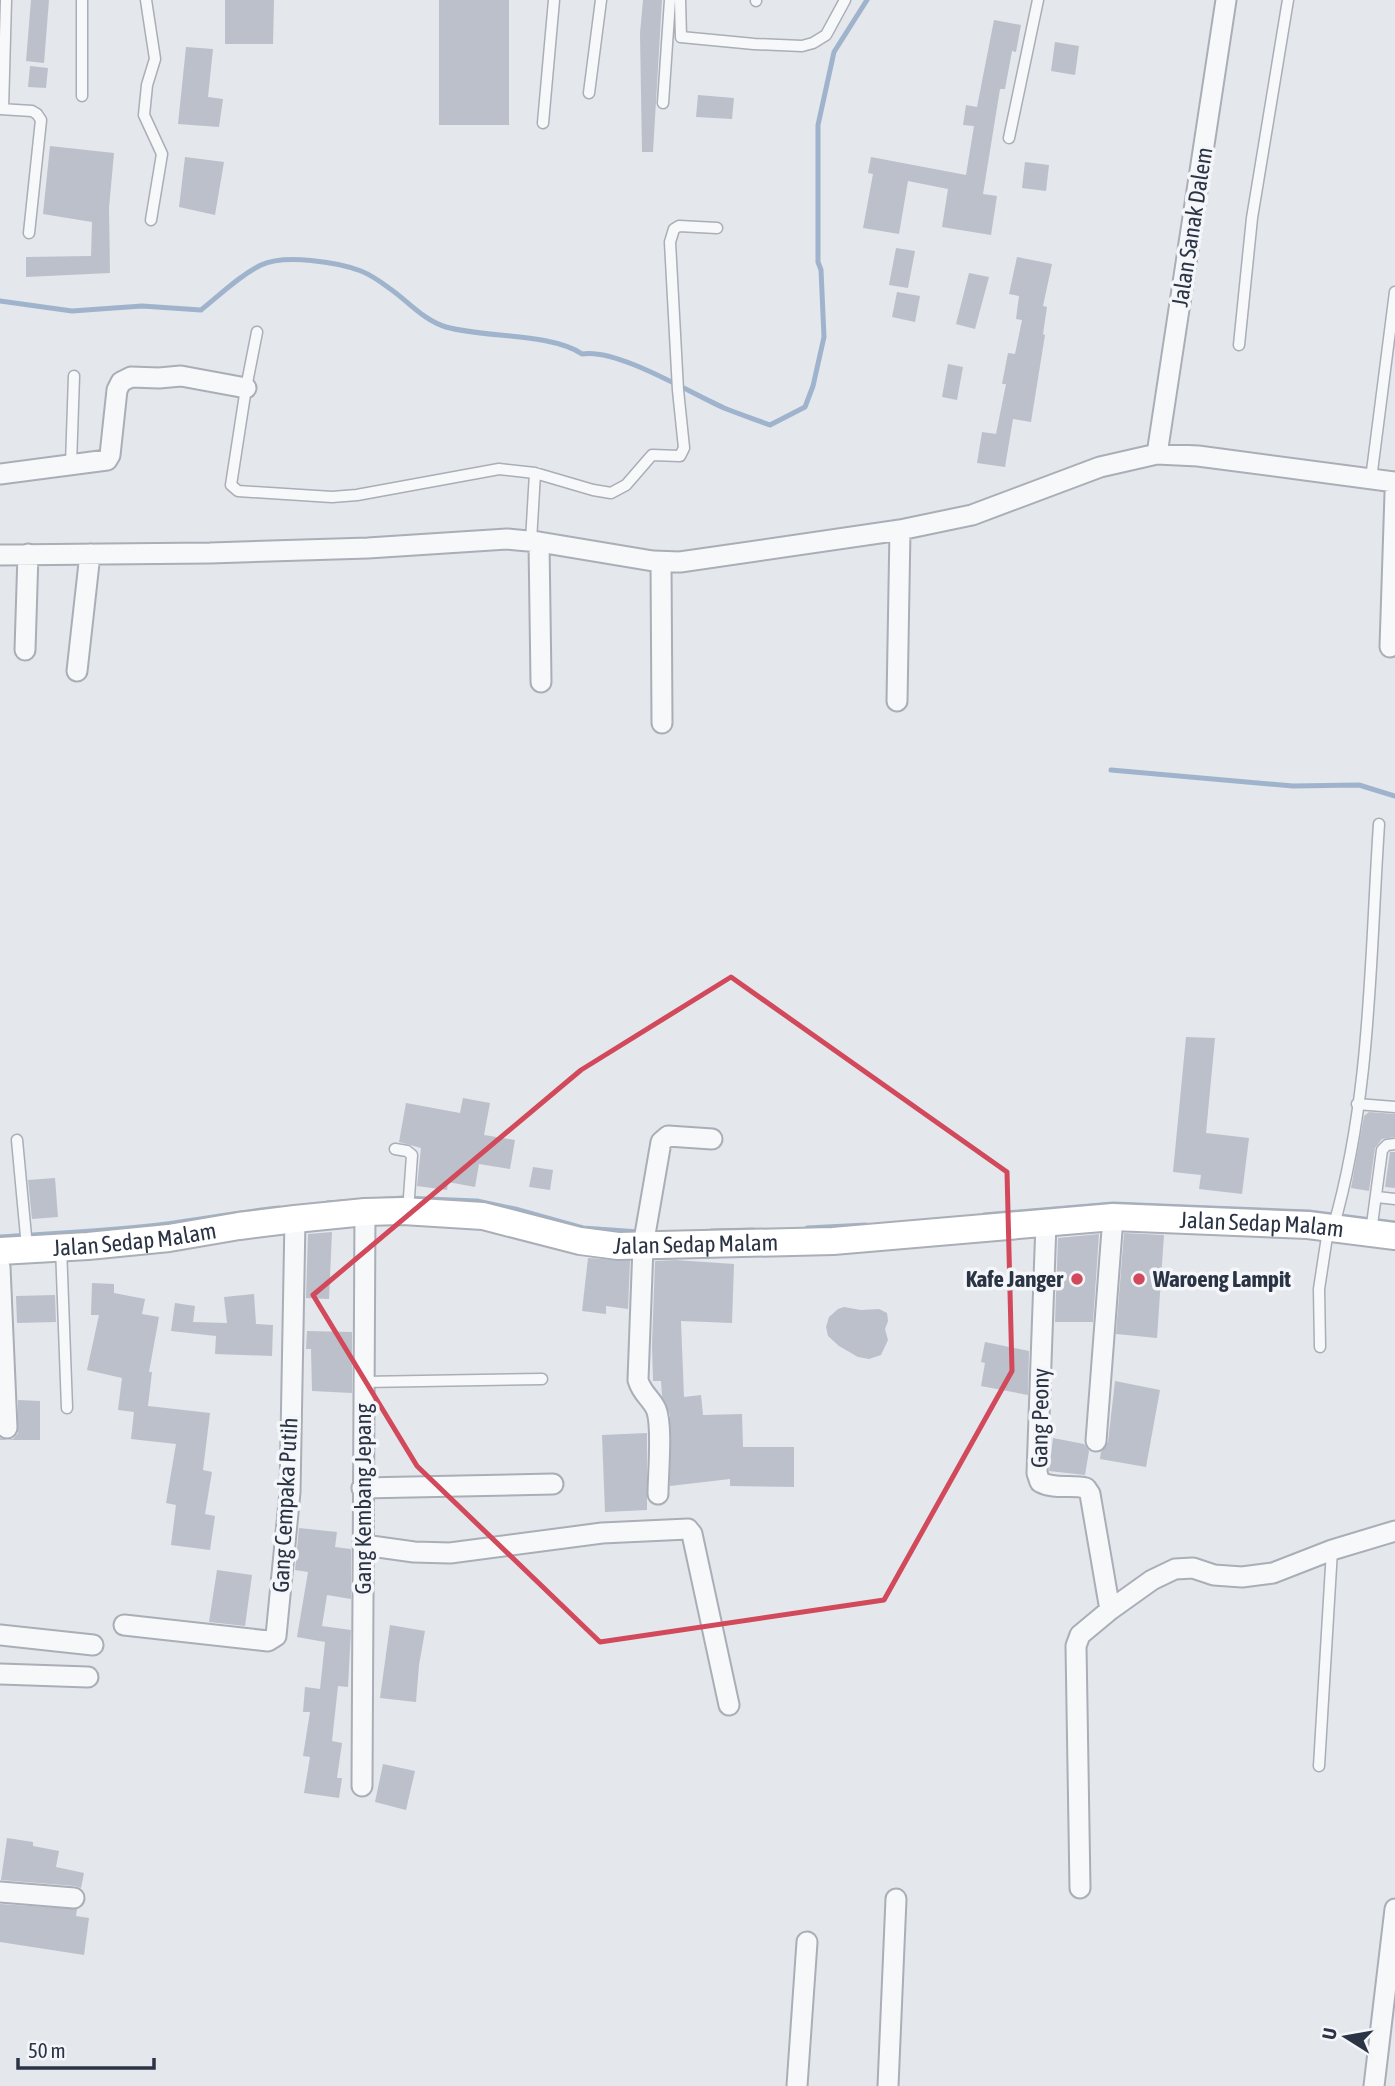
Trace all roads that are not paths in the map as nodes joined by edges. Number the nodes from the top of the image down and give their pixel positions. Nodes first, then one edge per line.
1 (6, 0) edge
2 (82, 0) edge
3 (146, 0) edge
4 (554, 0) edge
5 (601, 0) edge
6 (670, 0) edge
7 (680, 0) edge
8 (845, 0) edge
9 (1038, 0) edge
10 (1226, 0) edge
11 (1288, 0) edge
12 (589, 93) dead end
13 (82, 96) dead end
14 (663, 103) dead end
15 (1, 110) edge
16 (543, 123) dead end
17 (1009, 138) dead end
18 (151, 220) dead end
19 (717, 228) dead end
20 (29, 233) dead end
21 (1395, 292) edge
22 (257, 332) dead end
23 (1239, 345) dead end
24 (74, 376) dead end
25 (246, 388) junction
26 (1157, 454) junction
27 (71, 464) junction
28 (535, 473) junction
29 (0, 474) edge
30 (1371, 480) junction
31 (1395, 482) edge
32 (1395, 492) edge
33 (900, 530) junction
34 (535, 542) junction
35 (28, 554) junction
36 (90, 554) junction
37 (0, 555) edge
38 (661, 562) junction
39 (1390, 647) dead end
40 (25, 650) dead end
41 (77, 671) dead end
42 (541, 682) dead end
43 (897, 701) dead end
44 (662, 723) dead end
45 (1379, 824) dead end
46 (1357, 1104) junction
47 (1395, 1107) edge
48 (712, 1139) dead end
49 (17, 1140) dead end
50 (1395, 1144) edge
51 (395, 1149) dead end
52 (1377, 1196) junction
53 (1395, 1199) edge
54 (409, 1201) junction
55 (365, 1212) junction
56 (1114, 1217) junction
57 (295, 1219) junction
58 (1334, 1220) junction
59 (1046, 1223) junction
60 (1378, 1226) edge
61 (645, 1235) junction
62 (27, 1243) junction
63 (61, 1247) junction
64 (0, 1251) edge
65 (0, 1267) edge
66 (1320, 1348) dead end
67 (542, 1379) dead end
68 (363, 1382) junction
69 (67, 1408) dead end
70 (7, 1428) dead end
71 (1096, 1441) dead end
72 (553, 1485) dead end
73 (362, 1488) junction
74 (658, 1494) dead end
75 (1395, 1531) edge
76 (364, 1545) junction
77 (1332, 1550) junction
78 (1110, 1610) junction
79 (124, 1625) dead end
80 (0, 1635) edge
81 (93, 1645) dead end
82 (0, 1674) edge
83 (88, 1677) dead end
84 (730, 1705) dead end
85 (1319, 1766) dead end
86 (362, 1786) dead end
87 (1080, 1888) dead end
88 (0, 1892) edge
89 (74, 1898) dead end
90 (896, 1899) dead end
91 (1395, 1909) edge
92 (807, 1942) dead end
93 (797, 2086) edge
94 (888, 2086) edge
95 (1374, 2086) edge

1 - 15 lane
2 - 13 lane
3 - 18 lane
4 - 16 lane
5 - 12 lane
6 - 14 lane
7 - 8 lane
9 - 17 lane
10 - 26 street, Jalan Sanak Dalem
11 - 23 lane
15 - 20 lane
19 - 28 lane
21 - 30 lane
22 - 25 lane
24 - 27 lane
25 - 27 street
25 - 28 lane
26 - 30 street
26 - 33 street
27 - 29 street
28 - 34 lane
30 - 31 street
32 - 39 street
33 - 38 street
33 - 43 street
34 - 36 street
34 - 38 street
34 - 42 street
35 - 36 street
35 - 37 street
35 - 40 street
36 - 41 street
38 - 44 street
45 - 46 lane
46 - 47 lane
46 - 58 lane
48 - 61 street
49 - 62 lane
50 - 52 lane
51 - 54 lane
52 - 53 lane
52 - 60 lane
54 - 55 street, Jalan Sedap Malam
54 - 61 street, Jalan Sedap Malam
55 - 57 street, Jalan Sedap Malam
55 - 68 street, Gang Kembang Jepang
56 - 58 street, Jalan Sedap Malam
56 - 59 street, Jalan Sedap Malam
56 - 71 street
57 - 63 street, Jalan Sedap Malam
57 - 79 street, Gang Cempaka Putih
58 - 60 street, Jalan Sedap Malam
58 - 66 lane
59 - 61 street, Jalan Sedap Malam
59 - 78 street, Gang Peony
61 - 74 street
62 - 63 street, Jalan Sedap Malam
62 - 64 street, Jalan Sedap Malam
63 - 69 lane
65 - 70 street
67 - 68 lane
68 - 73 street, Gang Kembang Jepang
72 - 73 street
73 - 76 street, Gang Kembang Jepang
75 - 77 street
76 - 84 street
76 - 86 street, Gang Kembang Jepang
77 - 78 street
77 - 85 lane
78 - 87 street
80 - 81 street
82 - 83 street
88 - 89 street
90 - 94 street
91 - 95 street
92 - 93 street

